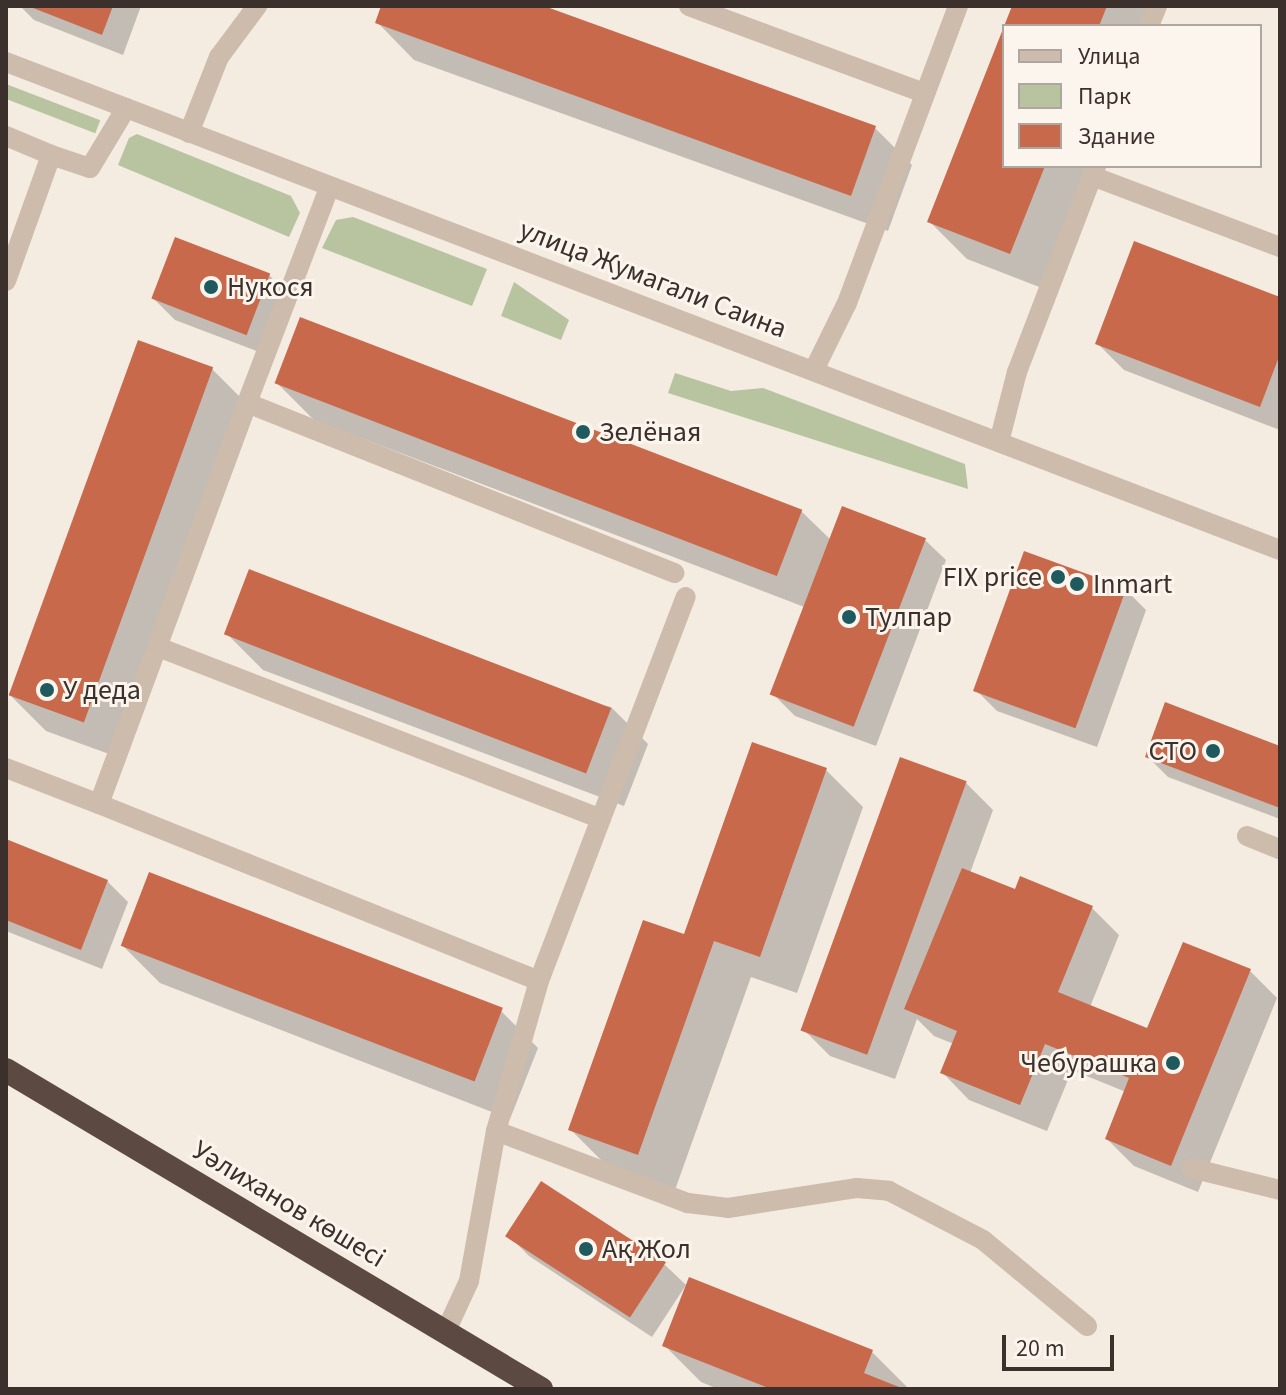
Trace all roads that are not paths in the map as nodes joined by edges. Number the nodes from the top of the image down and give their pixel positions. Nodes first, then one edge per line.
1 (257, 6) edge
2 (689, 6) edge
3 (958, 6) edge
4 (6, 62) edge
5 (924, 93) junction
6 (126, 108) junction
7 (189, 133) junction
8 (6, 136) edge
9 (51, 155) junction
10 (1094, 171) edge
11 (329, 188) junction
12 (1280, 247) edge
13 (6, 281) edge
14 (814, 370) junction
15 (247, 403) junction
16 (999, 442) junction
17 (1280, 550) edge
18 (674, 573) dead end
19 (686, 597) dead end
20 (158, 647) junction
21 (6, 768) edge
22 (99, 804) junction
23 (601, 819) junction
24 (1247, 836) dead end
25 (1280, 849) edge
26 (539, 981) junction
27 (6, 1070) edge
28 (496, 1131) junction
29 (1191, 1168) dead end
30 (1280, 1190) edge
31 (1087, 1326) dead end
32 (445, 1333) junction
33 (541, 1389) edge

1 - 7 street
2 - 5 street
3 - 5 street
4 - 6 street, улица Жумагали Саина
5 - 14 street
6 - 7 street, улица Жумагали Саина
6 - 9 street
7 - 11 street, улица Жумагали Саина
8 - 9 street
9 - 13 street
10 - 12 street
10 - 16 street
11 - 14 street, улица Жумагали Саина
11 - 15 street
14 - 16 street, улица Жумагали Саина
15 - 18 street
15 - 20 street
16 - 17 street, улица Жумагали Саина
19 - 23 street
20 - 22 street
20 - 23 street
21 - 22 street
22 - 26 street
23 - 26 street
24 - 25 street
26 - 28 street
27 - 32 highway, Уәлиханов көшесі
28 - 31 street
28 - 32 street
29 - 30 street
32 - 33 highway, Уәлиханов көшесі

